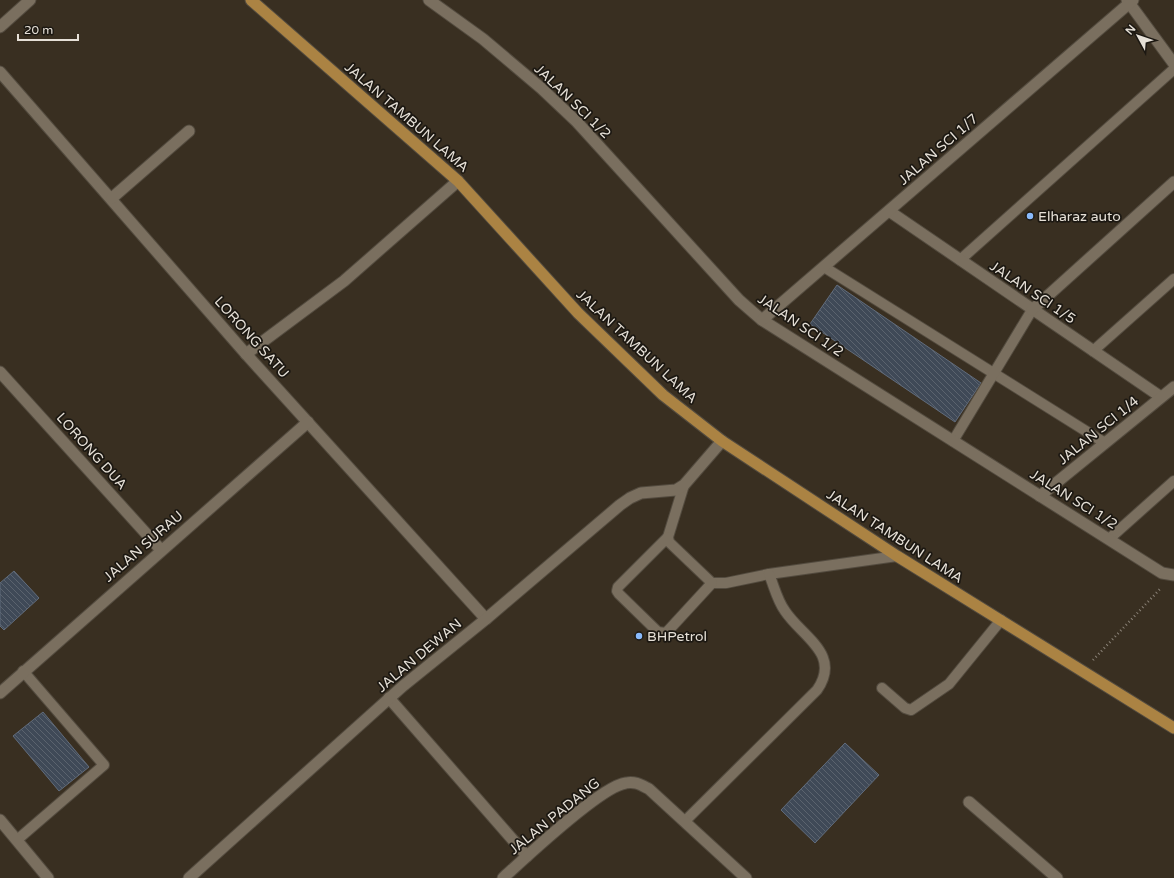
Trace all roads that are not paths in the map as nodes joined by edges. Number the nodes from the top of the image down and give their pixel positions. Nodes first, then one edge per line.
1 (30, 0) edge
2 (251, 0) edge
3 (429, 0) edge
4 (1130, 1) edge
5 (0, 27) edge
6 (1174, 64) edge
7 (1174, 69) edge
8 (0, 72) edge
9 (189, 131) dead end
10 (458, 181) junction
11 (1174, 182) edge
12 (112, 198) junction
13 (889, 211) junction
14 (960, 260) junction
15 (824, 267) junction
16 (1174, 279) edge
17 (1032, 310) junction
18 (762, 320) junction
19 (1093, 351) junction
20 (246, 354) junction
21 (0, 372) edge
22 (995, 374) junction
23 (1174, 387) edge
24 (1161, 397) junction
25 (308, 422) junction
26 (722, 441) junction
27 (953, 441) junction
28 (1105, 444) junction
29 (1174, 481) edge
30 (684, 485) junction
31 (1040, 496) junction
32 (668, 537) junction
33 (1109, 539) junction
34 (161, 550) junction
35 (897, 556) junction
36 (769, 574) junction
37 (1174, 575) edge
38 (712, 583) junction
39 (486, 619) junction
40 (1001, 620) junction
41 (23, 672) junction
42 (882, 688) dead end
43 (1, 689) edge
44 (390, 698) junction
45 (1174, 728) edge
46 (969, 802) dead end
47 (0, 820) edge
48 (685, 821) junction
49 (17, 840) junction
50 (527, 856) junction
51 (48, 878) edge
52 (189, 878) edge
53 (504, 878) edge
54 (746, 878) edge
55 (1057, 878) edge

1 - 5 street
2 - 10 main road, JALAN TAMBUN LAMA
3 - 18 street, JALAN SCI 1/2
4 - 6 street
4 - 13 street, JALAN SCI 1/7
7 - 14 lane
8 - 12 street, LORONG SATU
9 - 12 street
10 - 20 street
10 - 26 main road, JALAN TAMBUN LAMA
11 - 17 street
12 - 20 street, LORONG SATU
13 - 14 street, JALAN SCI 1/5
13 - 15 street, JALAN SCI 1/7
14 - 17 street, JALAN SCI 1/5
15 - 18 street, JALAN SCI 1/7
15 - 22 lane
16 - 19 lane
17 - 19 street, JALAN SCI 1/5
17 - 22 lane
18 - 27 street, JALAN SCI 1/2
19 - 24 street, JALAN SCI 1/5
20 - 25 street, LORONG SATU
21 - 34 street, LORONG DUA
22 - 27 lane
22 - 28 lane
23 - 24 street, JALAN SCI 1/4
24 - 28 street, JALAN SCI 1/4
25 - 34 street, JALAN SURAU
25 - 39 street, LORONG SATU
26 - 30 street
26 - 35 main road, JALAN TAMBUN LAMA
27 - 31 street, JALAN SCI 1/2
28 - 31 street, JALAN SCI 1/4
29 - 33 lane
30 - 32 lane
30 - 39 street, JALAN DEWAN
31 - 33 street, JALAN SCI 1/2
32 - 38 lane
32 - 38 lane
33 - 37 street, JALAN SCI 1/2
34 - 41 street, JALAN SURAU
35 - 36 lane
35 - 40 main road, JALAN TAMBUN LAMA
36 - 38 lane
36 - 48 lane
39 - 44 street, JALAN DEWAN
40 - 42 lane
40 - 45 main road, JALAN TAMBUN LAMA
41 - 43 street, JALAN SURAU
41 - 49 lane
44 - 50 street
44 - 52 street, JALAN DEWAN
46 - 55 street
47 - 49 street
48 - 50 street, JALAN PADANG
48 - 54 street, JALAN PADANG
49 - 51 street
50 - 53 street, JALAN PADANG

